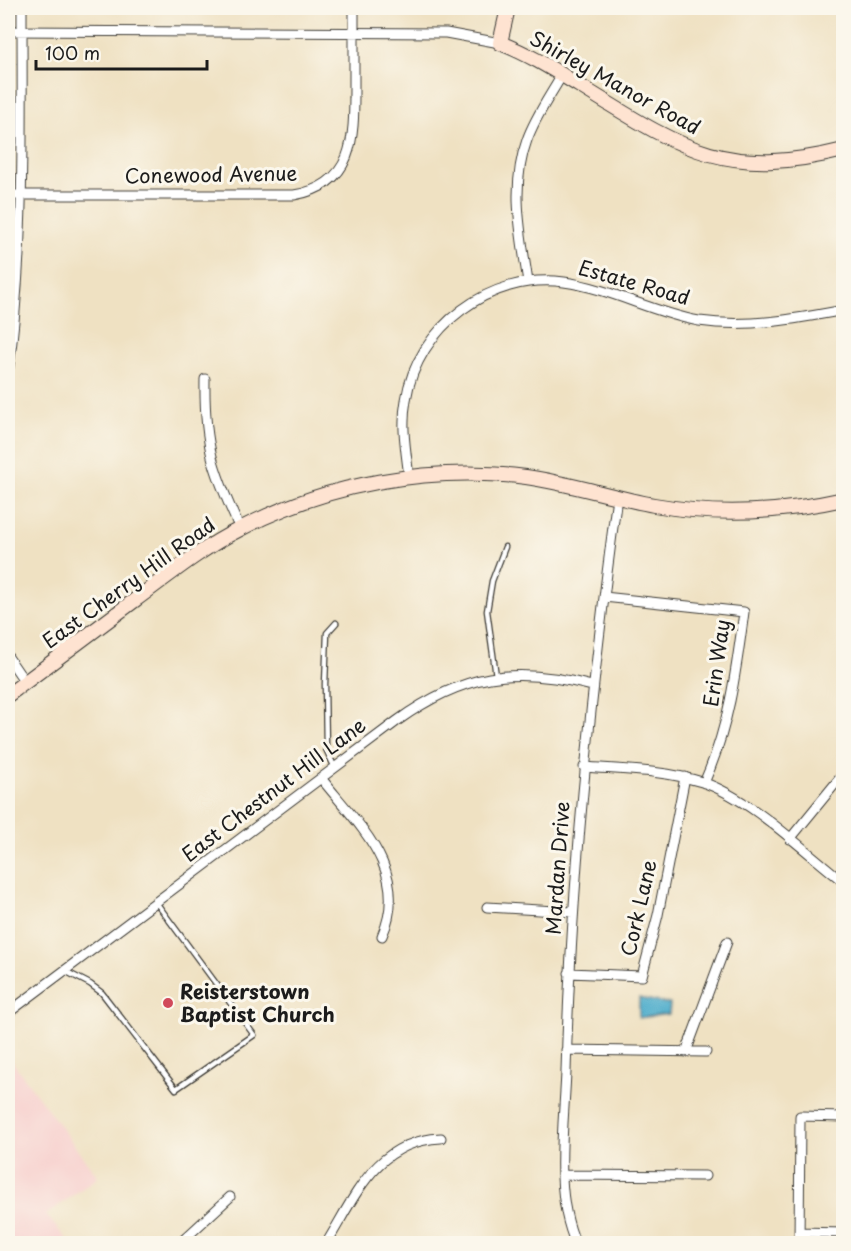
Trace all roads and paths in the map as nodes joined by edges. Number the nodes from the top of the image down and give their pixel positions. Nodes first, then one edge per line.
1 (22, 8) edge
2 (354, 8) edge
3 (508, 8) edge
4 (8, 31) edge
5 (22, 31) junction
6 (354, 33) junction
7 (500, 43) junction
8 (562, 75) junction
9 (843, 150) edge
10 (8, 195) edge
11 (21, 195) junction
12 (528, 282) junction
13 (843, 310) edge
14 (8, 373) edge
15 (206, 379) dead end
16 (409, 477) junction
17 (617, 496) junction
18 (843, 499) edge
19 (240, 529) junction
20 (505, 547) dead end
21 (604, 597) junction
22 (336, 623) dead end
23 (8, 657) edge
24 (496, 677) junction
25 (26, 682) junction
26 (592, 686) junction
27 (8, 695) edge
28 (584, 767) junction
29 (335, 768) junction
30 (843, 773) edge
31 (685, 777) junction
32 (321, 778) junction
33 (704, 783) junction
34 (790, 839) junction
35 (843, 882) edge
36 (155, 901) junction
37 (487, 907) dead end
38 (573, 912) junction
39 (382, 936) dead end
40 (727, 942) dead end
41 (63, 970) junction
42 (569, 973) junction
43 (8, 1013) edge
44 (566, 1050) junction
45 (686, 1052) junction
46 (706, 1052) dead end
47 (843, 1117) edge
48 (441, 1138) dead end
49 (564, 1175) junction
50 (705, 1176) dead end
51 (230, 1197) dead end
52 (799, 1232) junction
53 (843, 1233) edge
54 (179, 1244) edge
55 (326, 1244) edge
56 (576, 1244) edge
57 (800, 1244) edge

1 - 5 street
2 - 6 street, Conewood Avenue
3 - 7 main road
4 - 5 street, Shirley Manor Road
5 - 6 street, Shirley Manor Road
5 - 11 street
6 - 7 street, Shirley Manor Road
6 - 11 street, Conewood Avenue
7 - 8 main road, Shirley Manor Road
8 - 9 main road, Shirley Manor Road
8 - 12 street
10 - 11 street, Conewood Avenue
11 - 14 street
12 - 13 street, Estate Road
12 - 16 street, Estate Road
15 - 19 street
16 - 17 main road, East Cherry Hill Road
16 - 19 main road, East Cherry Hill Road
17 - 18 main road, East Cherry Hill Road
17 - 21 street, Mardan Drive
19 - 25 main road, East Cherry Hill Road
20 - 24 lane
21 - 26 street, Mardan Drive
21 - 33 street, Erin Way
22 - 29 lane
23 - 25 street
24 - 26 street, East Chestnut Hill Lane
24 - 29 street, East Chestnut Hill Lane
25 - 27 main road, East Cherry Hill Road
26 - 28 street, Mardan Drive
28 - 31 street
28 - 38 street, Mardan Drive
29 - 32 street, East Chestnut Hill Lane
30 - 34 street
31 - 33 street
31 - 42 street, Cork Lane
32 - 36 street, East Chestnut Hill Lane
32 - 39 street
33 - 34 street
34 - 35 street
36 - 41 street, East Chestnut Hill Lane
36 - 41 lane
37 - 38 street
38 - 42 street, Mardan Drive
40 - 45 street
41 - 43 street, East Chestnut Hill Lane
42 - 44 street, Mardan Drive
44 - 45 street
44 - 49 street, Mardan Drive
45 - 46 street
47 - 52 street
48 - 55 street
49 - 50 street
49 - 56 street, Mardan Drive
51 - 54 street
52 - 53 street
52 - 57 street

